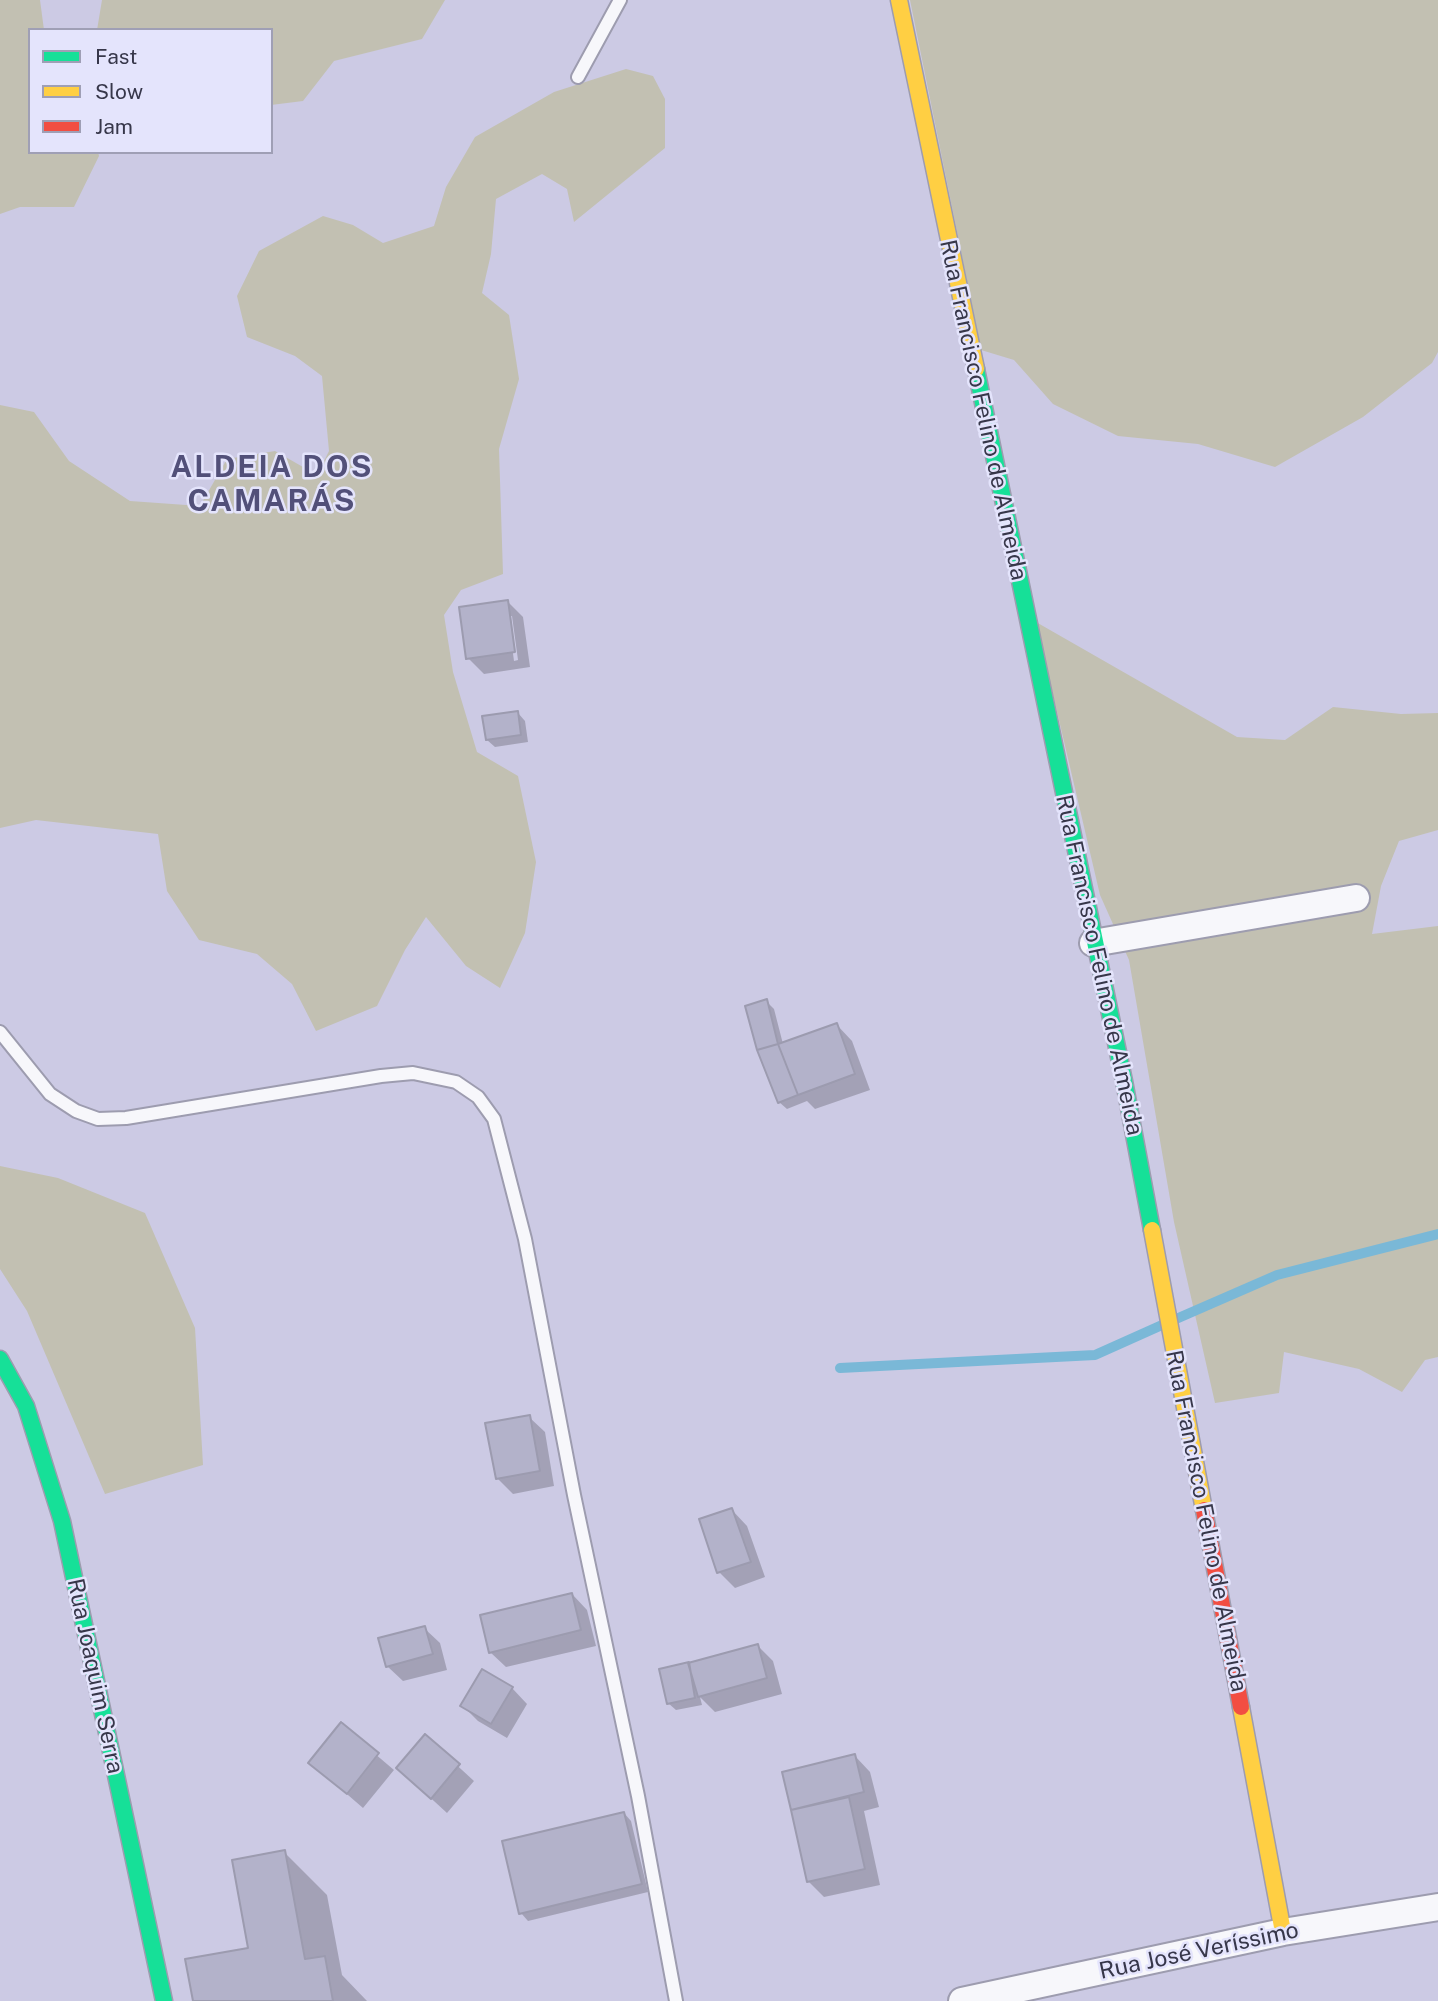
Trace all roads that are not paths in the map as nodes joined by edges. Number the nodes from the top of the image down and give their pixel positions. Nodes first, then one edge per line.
1 (620, 0) edge
2 (899, 0) edge
3 (578, 77) dead end
4 (1356, 898) dead end
5 (1093, 943) junction
6 (0, 1031) edge
7 (0, 1359) edge
8 (1438, 1908) edge
9 (1283, 1932) junction
10 (164, 2001) edge
11 (676, 2001) edge
12 (962, 2001) edge

1 - 3 lane
2 - 5 street, Rua Francisco Felino de Almeida
4 - 5 street
5 - 9 street, Rua Francisco Felino de Almeida
6 - 11 lane
7 - 10 street, Rua Joaquim Serra
8 - 9 street, Rua José Veríssimo
9 - 12 street, Rua José Veríssimo

